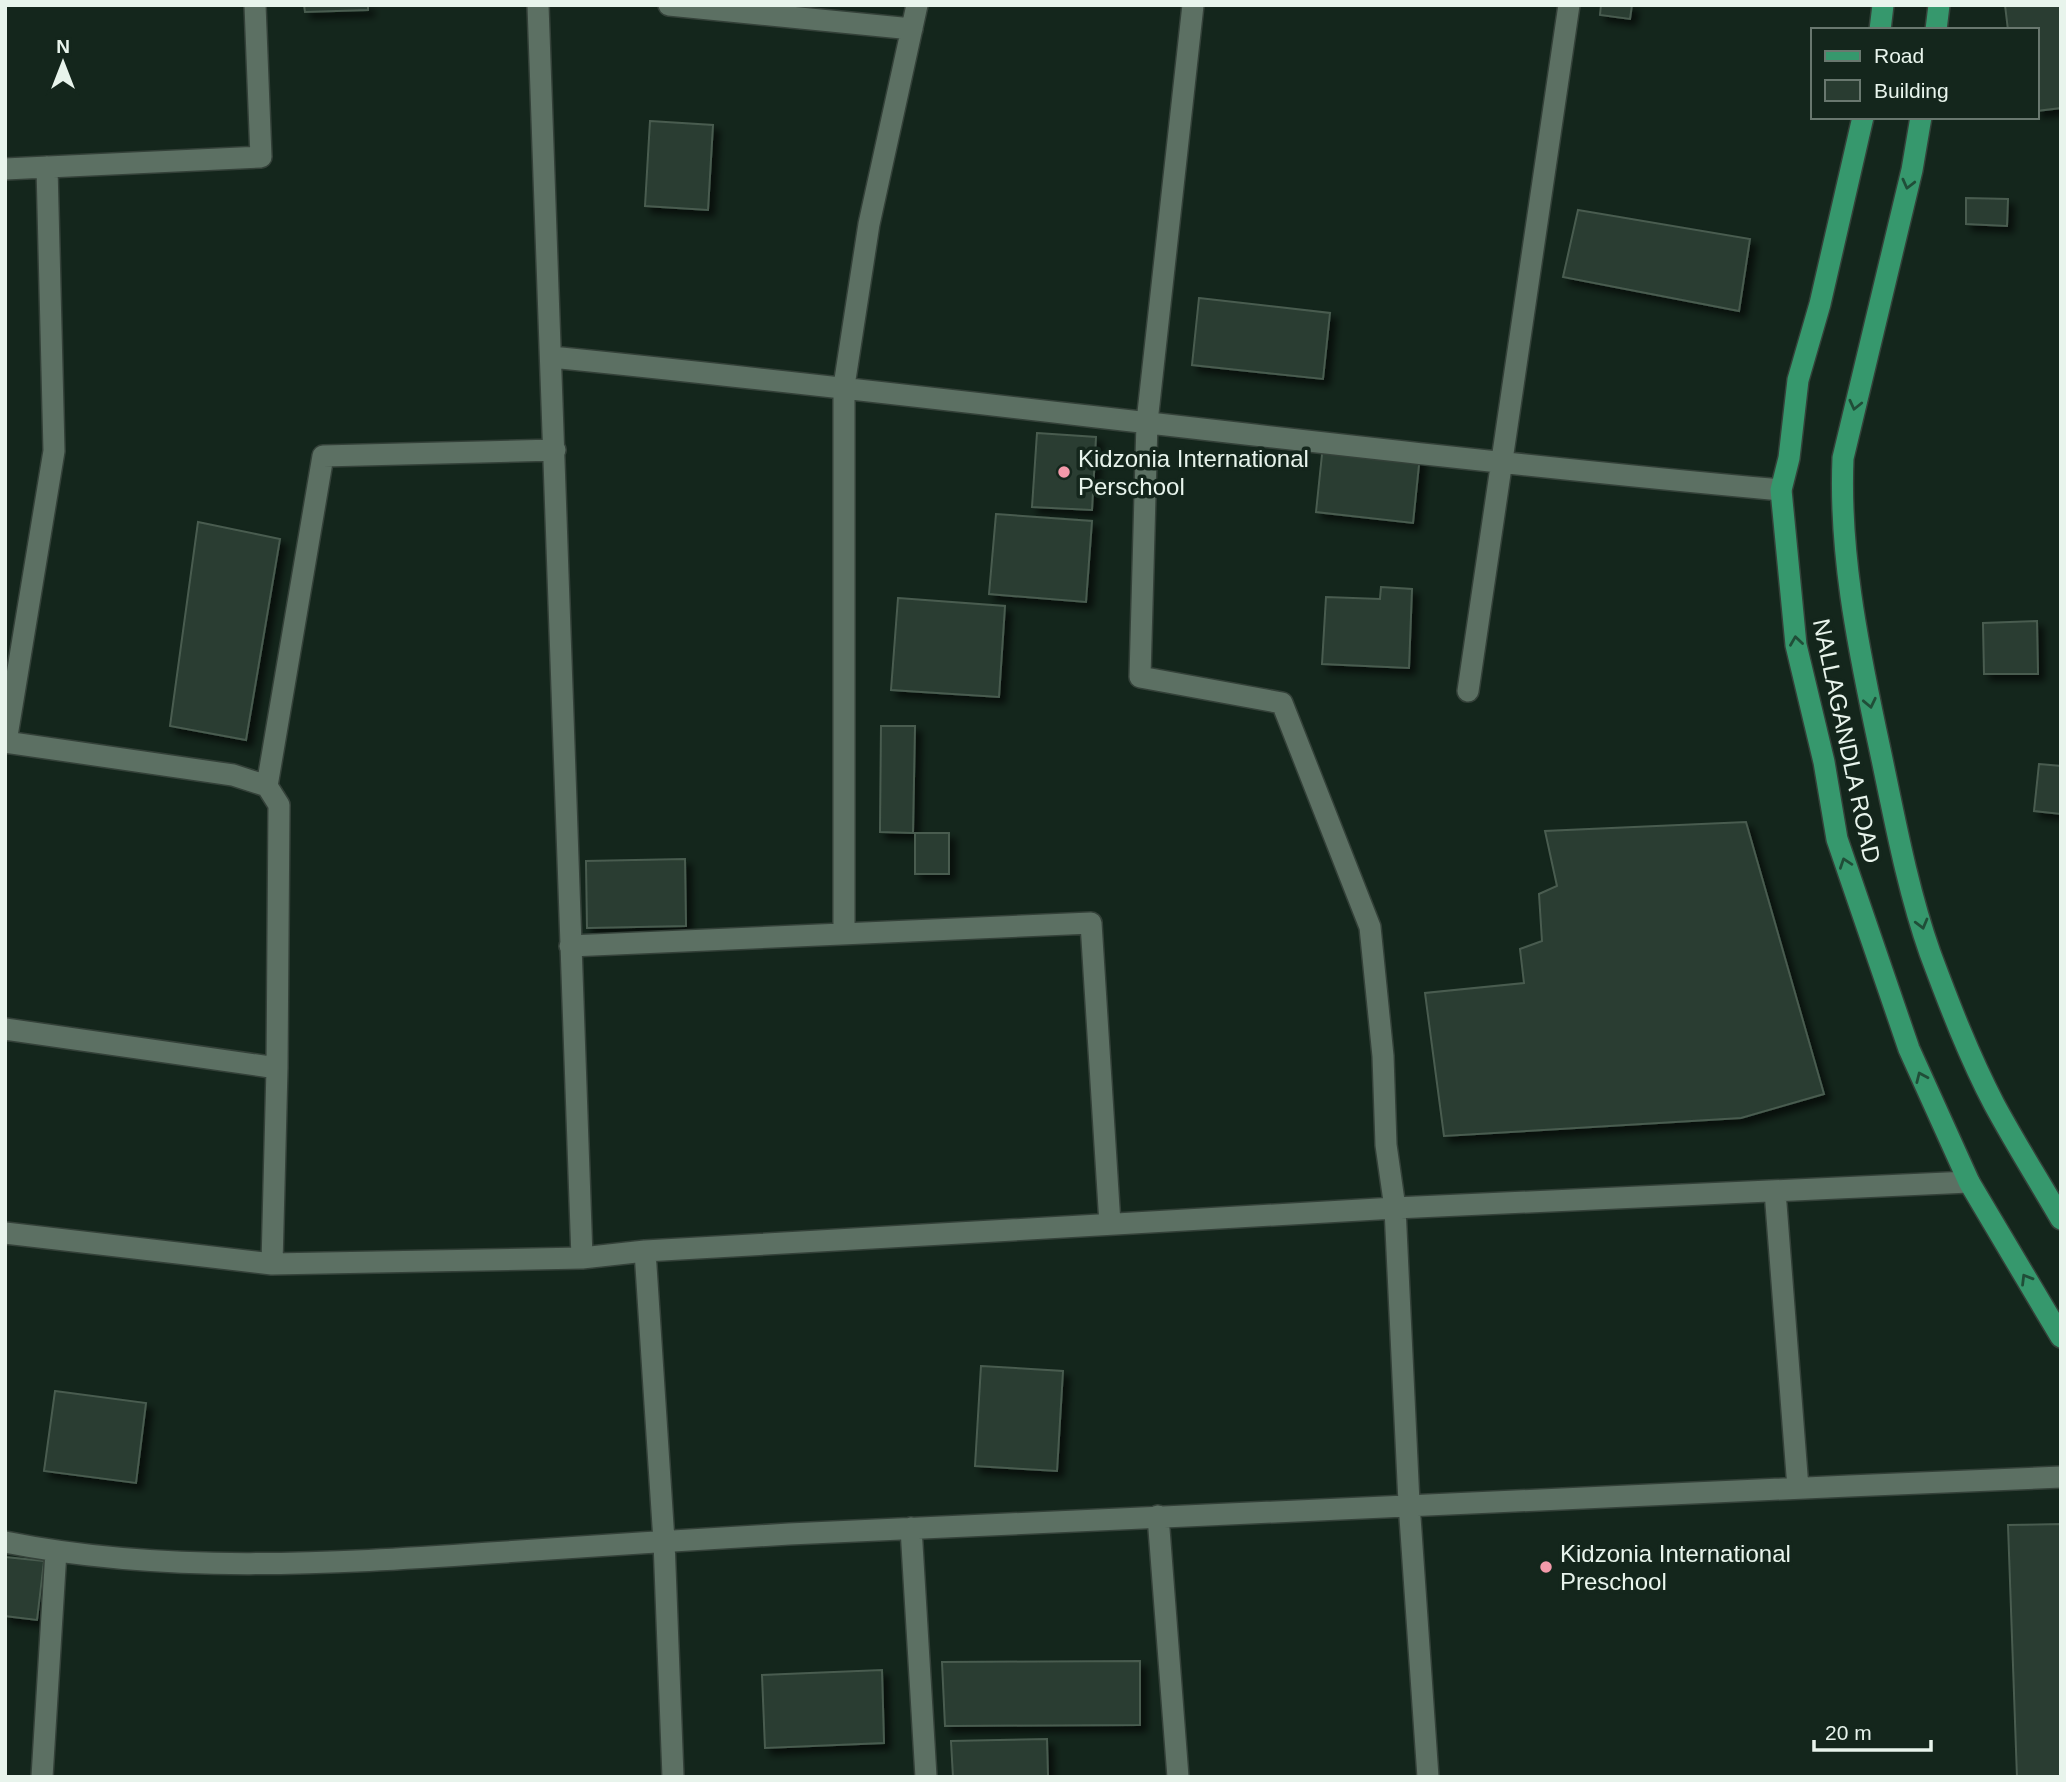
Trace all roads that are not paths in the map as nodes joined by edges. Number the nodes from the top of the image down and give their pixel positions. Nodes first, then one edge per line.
1 (255, 5) edge
2 (538, 5) edge
3 (669, 5) edge
4 (917, 5) edge
5 (1193, 5) edge
6 (1569, 5) edge
7 (1883, 5) edge
8 (1940, 5) edge
9 (1880, 28) edge
10 (1936, 28) edge
11 (912, 29) junction
12 (1863, 119) edge
13 (1921, 119) edge
14 (47, 167) junction
15 (5, 169) edge
16 (551, 357) junction
17 (844, 386) junction
18 (1147, 422) junction
19 (555, 450) junction
20 (1502, 465) junction
21 (1781, 490) junction
22 (1468, 691) dead end
23 (6, 742) edge
24 (267, 786) junction
25 (845, 934) junction
26 (570, 946) junction
27 (5, 1029) edge
28 (277, 1068) junction
29 (1969, 1182) junction
30 (1775, 1191) junction
31 (1395, 1208) junction
32 (2061, 1219) edge
33 (1110, 1224) junction
34 (5, 1233) edge
35 (645, 1251) junction
36 (582, 1258) junction
37 (272, 1264) junction
38 (2061, 1337) edge
39 (2061, 1477) edge
40 (1798, 1488) junction
41 (1409, 1503) junction
42 (1158, 1516) junction
43 (911, 1528) junction
44 (664, 1541) junction
45 (5, 1542) edge
46 (56, 1550) junction
47 (42, 1777) edge
48 (673, 1777) edge
49 (926, 1777) edge
50 (1178, 1777) edge
51 (1428, 1777) edge

1 - 14 street
2 - 16 street
3 - 11 street
4 - 11 street
5 - 18 street
6 - 20 street
7 - 9 main road
8 - 10 main road
11 - 17 street
12 - 21 main road, NALLAGANDLA ROAD
13 -> 32 main road, NALLAGANDLA ROAD
14 - 15 street
14 - 23 street
16 - 17 street
16 - 19 street
17 - 18 street
17 - 25 street
18 - 20 street
18 - 31 street
19 - 24 street
19 - 26 street
20 - 21 street
20 - 22 street
29 -> 21 main road, NALLAGANDLA ROAD
23 - 24 street
24 - 28 street
25 - 26 street
25 - 33 street
26 - 36 street
27 - 28 street
28 - 37 street
29 - 30 street
38 -> 29 main road, NALLAGANDLA ROAD
30 - 31 street
30 - 40 street
31 - 33 street
31 - 41 street
33 - 35 street
34 - 37 street
35 - 36 street
35 - 44 street
36 - 37 street
39 - 40 street
40 - 41 street
41 - 42 street
41 - 51 street
42 - 43 street
42 - 50 street
43 - 44 street
43 - 49 street
44 - 46 street
44 - 48 street
45 - 46 street
46 - 47 street

